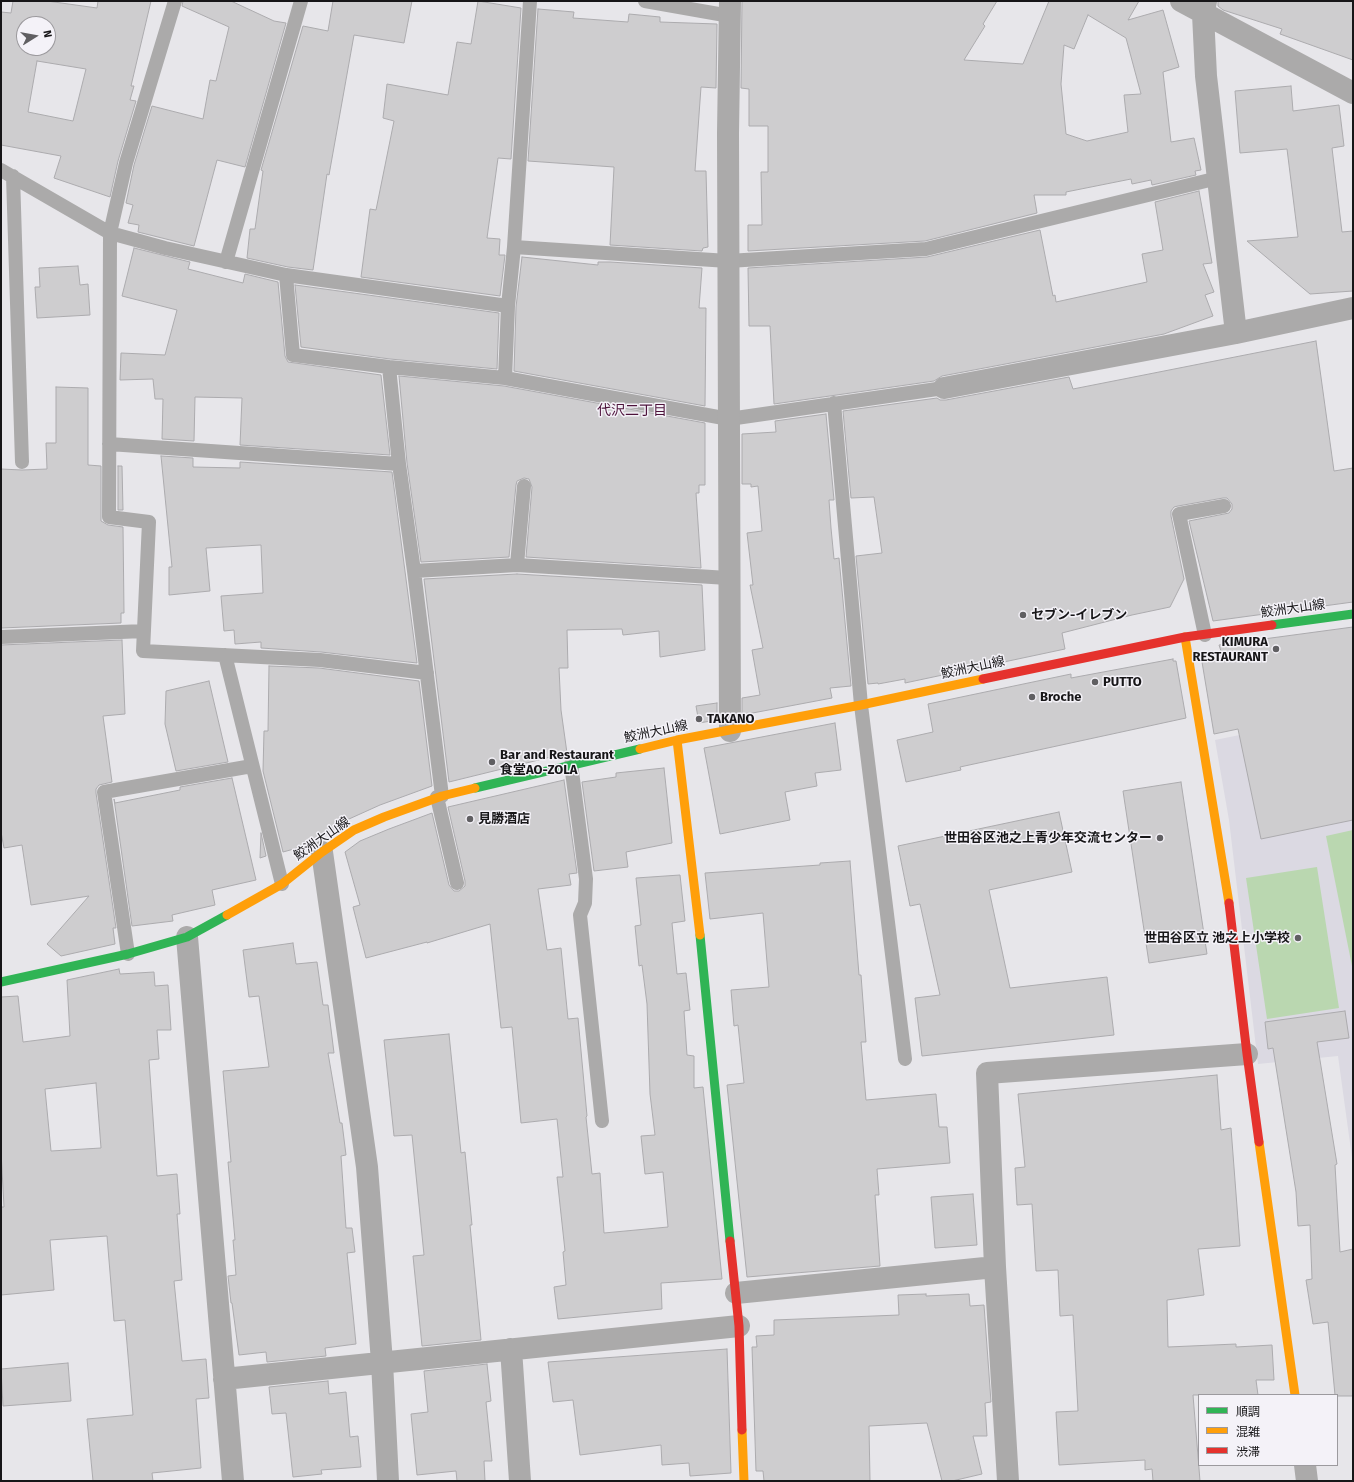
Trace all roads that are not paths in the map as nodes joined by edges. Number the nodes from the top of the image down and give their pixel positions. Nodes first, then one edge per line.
1 (175, 1) edge
2 (301, 1) edge
3 (530, 1) edge
4 (645, 1) edge
5 (1181, 1) edge
6 (1204, 7) edge
7 (730, 9) edge
8 (1353, 93) edge
9 (7, 173) edge
10 (1218, 178) junction
11 (110, 233) junction
12 (514, 247) junction
13 (728, 261) junction
14 (226, 262) junction
15 (286, 275) junction
16 (508, 306) junction
17 (1353, 308) edge
18 (1236, 333) junction
19 (389, 367) junction
20 (505, 378) junction
21 (944, 388) joint
22 (834, 403) junction
23 (729, 419) junction
24 (110, 444) junction
25 (22, 462) dead end
26 (399, 464) junction
27 (524, 486) dead end
28 (1224, 506) dead end
29 (517, 565) junction
30 (414, 571) junction
31 (728, 578) junction
32 (1353, 614) edge
33 (144, 631) junction
34 (1205, 635) junction
35 (1, 637) edge
36 (1185, 637) junction
37 (225, 655) junction
38 (426, 673) junction
39 (861, 705) junction
40 (730, 731) junction
41 (677, 740) junction
42 (571, 764) junction
43 (252, 766) junction
44 (440, 796) junction
45 (322, 852) junction
46 (457, 883) dead end
47 (282, 884) junction
48 (187, 937) junction
49 (128, 954) junction
50 (1, 982) edge
51 (1247, 1054) junction
52 (905, 1059) dead end
53 (602, 1120) dead end
54 (995, 1267) junction
55 (736, 1293) junction
56 (739, 1326) junction
57 (511, 1349) junction
58 (382, 1362) junction
59 (224, 1379) junction
60 (1295, 1394) edge
61 (1305, 1466) edge
62 (232, 1481) edge
63 (388, 1481) edge
64 (520, 1481) edge
65 (744, 1481) edge
66 (1008, 1481) edge
67 (1307, 1481) edge

1 - 11 lane
2 - 14 lane
3 - 12 lane
4 - 7 lane
5 - 6 street
6 - 8 street
6 - 10 street
7 - 13 street
9 - 11 lane
9 - 25 lane
10 - 13 lane
10 - 18 street
11 - 14 lane
11 - 24 lane
12 - 13 lane
12 - 16 lane
13 - 23 street
14 - 15 lane
15 - 16 lane
15 - 19 lane
16 - 20 lane
17 - 18 street
18 - 21 street
19 - 20 lane
19 - 26 lane
20 - 23 lane
21 - 22 lane
22 - 23 lane
22 - 39 lane
23 - 31 street
24 - 26 lane
24 - 33 lane
26 - 30 lane
27 - 29 lane
28 - 34 lane
29 - 30 lane
29 - 31 lane
30 - 38 lane
31 - 40 street
32 - 34 street, 鮫洲大山線
33 - 35 lane
33 - 37 lane
34 - 36 street, 鮫洲大山線
36 - 39 street, 鮫洲大山線
36 - 51 street
37 - 38 lane
37 - 43 lane
38 - 44 lane
39 - 40 street, 鮫洲大山線
39 - 52 lane
40 - 41 street, 鮫洲大山線
41 - 42 street, 鮫洲大山線
41 - 55 street
42 - 44 street, 鮫洲大山線
42 - 53 lane
43 - 47 lane
43 - 49 lane
44 - 45 street, 鮫洲大山線
44 - 46 lane
45 - 47 street, 鮫洲大山線
45 - 58 street
47 - 48 street, 鮫洲大山線
48 - 49 street, 鮫洲大山線
48 - 59 street
49 - 50 street, 鮫洲大山線
51 - 54 street
51 - 60 street
54 - 55 street
54 - 66 street
55 - 56 street
56 - 57 street
56 - 65 street
57 - 58 street
57 - 64 street
58 - 59 street
58 - 63 street
59 - 62 street
61 - 67 street

